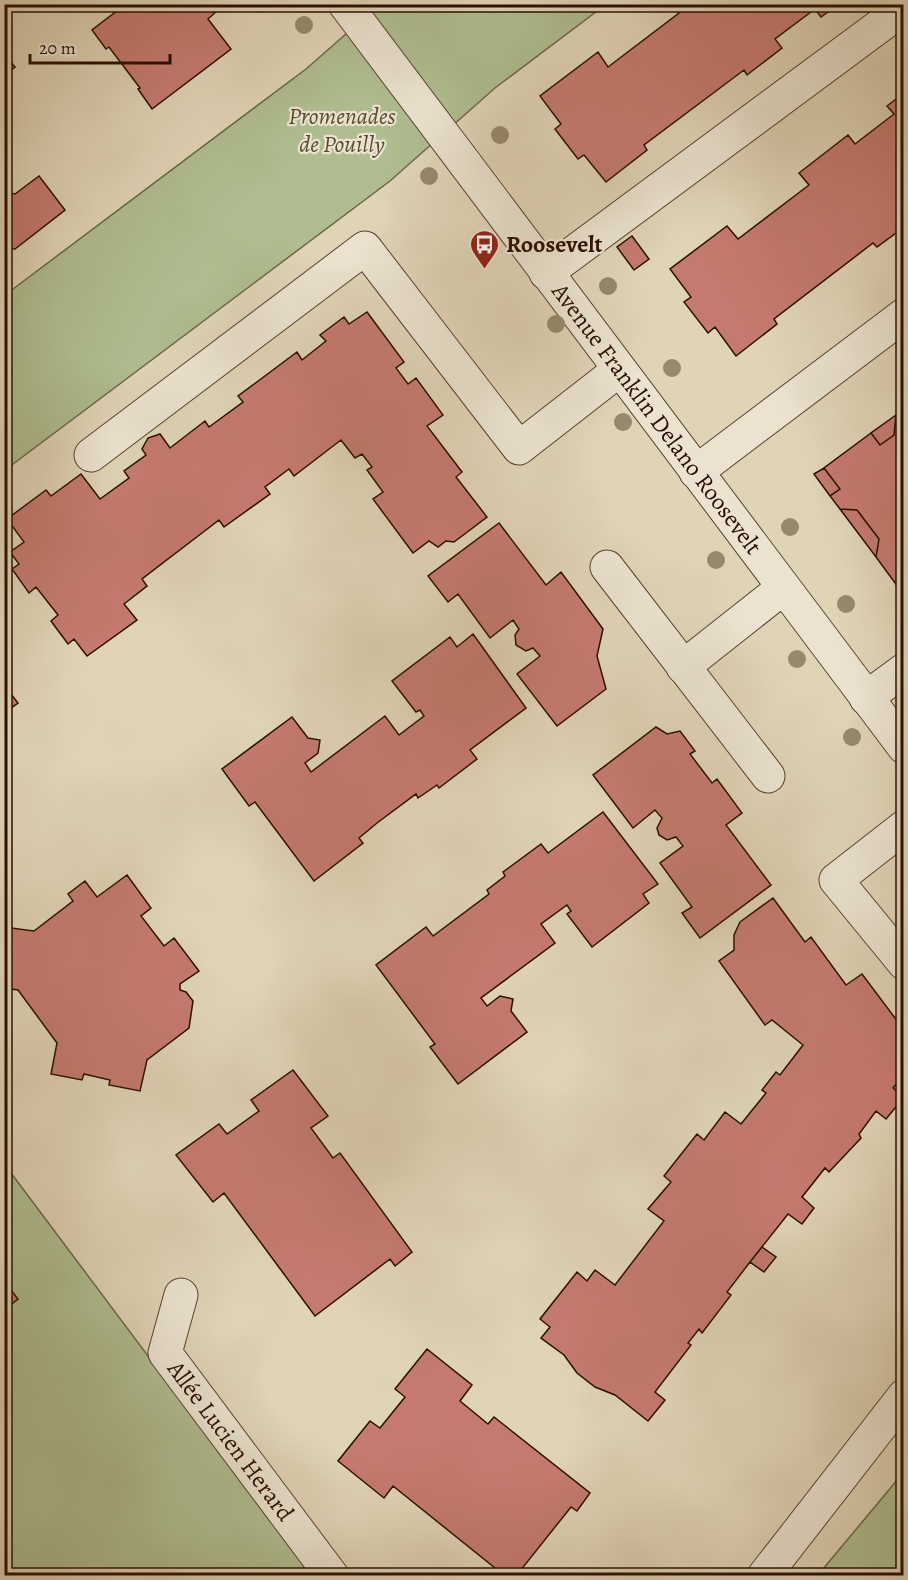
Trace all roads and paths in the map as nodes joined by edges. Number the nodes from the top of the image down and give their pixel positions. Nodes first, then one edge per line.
1 (345, 4) edge
2 (903, 8) edge
3 (546, 273) junction
4 (903, 315) edge
5 (619, 370) junction
6 (91, 455) dead end
7 (696, 472) junction
8 (607, 567) dead end
9 (783, 588) junction
10 (683, 667) junction
11 (903, 670) edge
12 (866, 698) junction
13 (903, 747) edge
14 (768, 777) dead end
15 (903, 827) edge
16 (903, 963) edge
17 (181, 1294) dead end
18 (903, 1396) edge
19 (332, 1575) edge
20 (764, 1575) edge

1 - 3 street, Avenue Franklin Delano Roosevelt
2 - 3 street
3 - 5 street, Avenue Franklin Delano Roosevelt
4 - 7 street
5 - 6 street
5 - 7 street, Avenue Franklin Delano Roosevelt
7 - 9 street, Avenue Franklin Delano Roosevelt
8 - 10 street
9 - 10 street
9 - 12 street, Avenue Franklin Delano Roosevelt
10 - 14 street
11 - 12 street
12 - 13 street, Avenue Franklin Delano Roosevelt
15 - 16 street
17 - 19 street, Allée Lucien Herard
18 - 20 street

